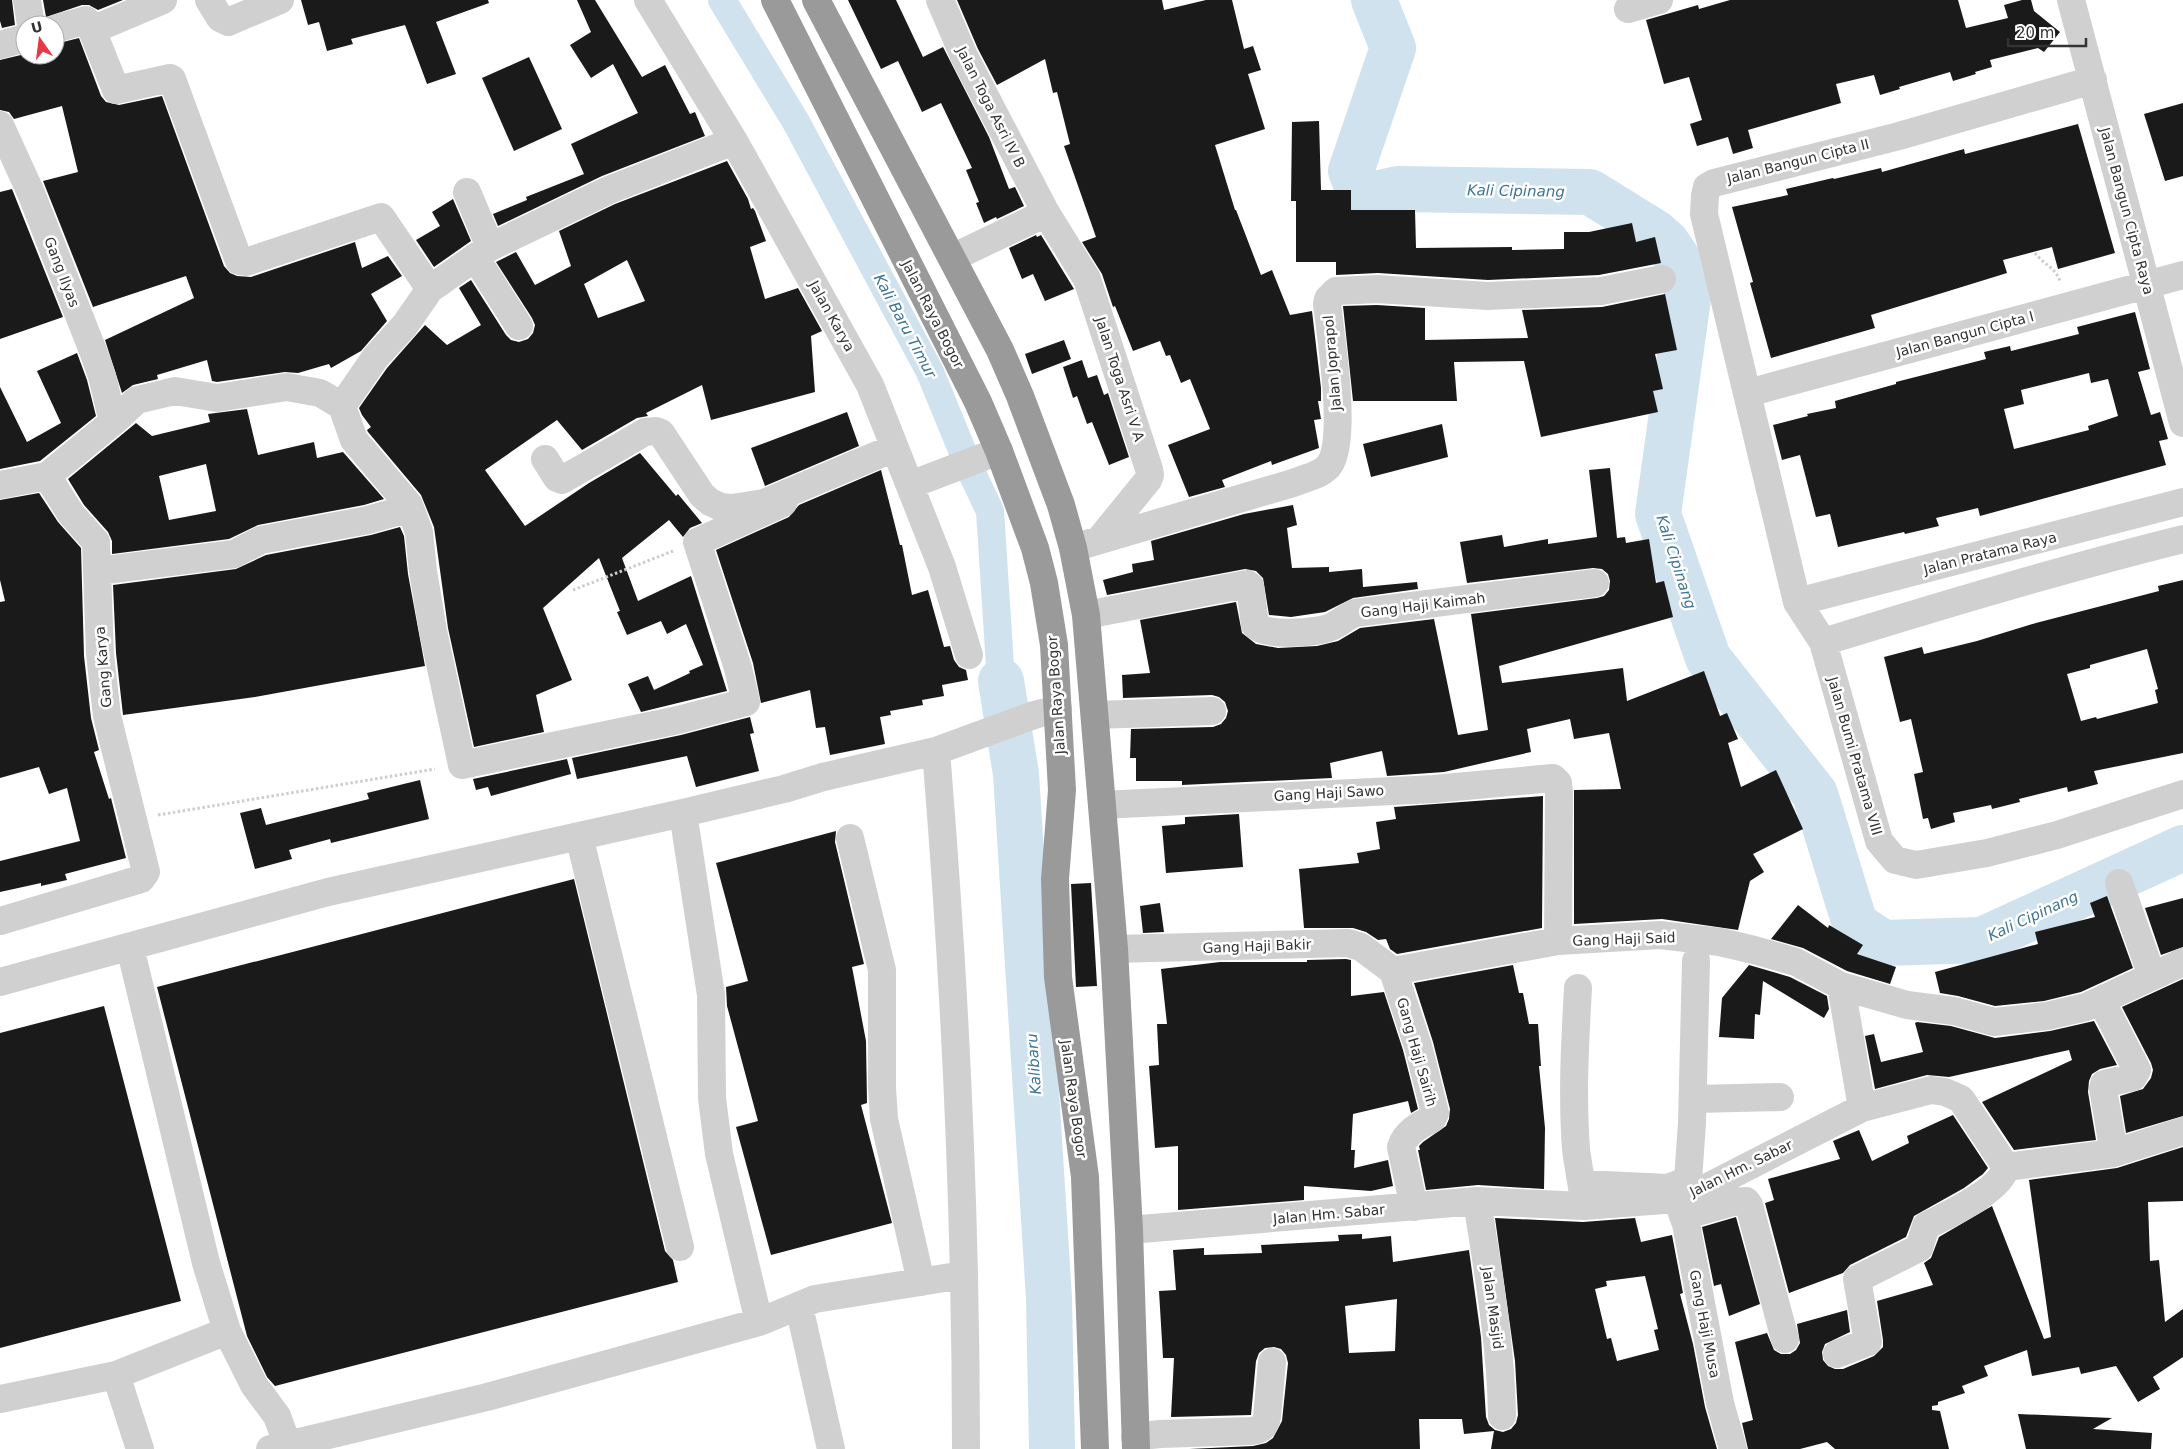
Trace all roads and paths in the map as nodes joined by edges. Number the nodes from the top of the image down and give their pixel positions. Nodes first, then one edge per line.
1 (27, 0) edge
2 (163, 0) edge
3 (210, 0) edge
4 (280, 0) edge
5 (648, 0) edge
6 (775, 0) edge
7 (816, 0) edge
8 (940, 0) edge
9 (1659, 0) edge
10 (2071, 0) edge
11 (1628, 9) dead end
12 (29, 15) edge
13 (65, 26) edge
14 (92, 30) junction
15 (15, 41) edge
16 (0, 45) edge
17 (2093, 80) junction
18 (0, 125) edge
19 (734, 142) junction
20 (467, 192) dead end
21 (1046, 213) junction
22 (483, 252) junction
23 (2035, 253) dead end
24 (952, 258) junction
25 (2183, 275) edge
26 (1662, 279) dead end
27 (2146, 285) junction
28 (430, 289) junction
29 (2061, 308) junction
30 (520, 326) dead end
31 (1748, 393) junction
32 (342, 406) junction
33 (113, 422) junction
34 (2183, 423) edge
35 (894, 448) junction
36 (993, 454) junction
37 (545, 459) dead end
38 (47, 476) junction
39 (910, 485) junction
40 (0, 486) edge
41 (787, 493) junction
42 (2183, 502) edge
43 (410, 508) junction
44 (1100, 539) junction
45 (2183, 539) edge
46 (697, 542) junction
47 (1073, 548) junction
48 (98, 571) junction
49 (1595, 583) dead end
50 (573, 590) dead end
51 (1797, 602) junction
52 (1086, 616) junction
53 (1823, 642) junction
54 (969, 655) dead end
55 (1058, 709) junction
56 (1212, 711) dead end
57 (1095, 715) junction
58 (936, 751) junction
59 (462, 765) junction
60 (1555, 779) joint
61 (2183, 794) edge
62 (1102, 805) junction
63 (683, 813) junction
64 (133, 819) junction
65 (579, 836) junction
66 (850, 838) dead end
67 (2119, 883) dead end
68 (0, 921) edge
69 (1558, 941) junction
70 (130, 947) junction
71 (1114, 950) junction
72 (1696, 961) dead end
73 (2183, 962) edge
74 (1393, 970) junction
75 (2152, 976) junction
76 (0, 982) edge
77 (1841, 986) junction
78 (1578, 988) dead end
79 (2101, 1000) junction
80 (1780, 1097) dead end
81 (1693, 1099) junction
82 (1862, 1108) junction
83 (2183, 1131) edge
84 (2114, 1153) junction
85 (2006, 1167) junction
86 (1583, 1195) junction
87 (1477, 1201) junction
88 (1414, 1207) junction
89 (1680, 1207) junction
90 (1129, 1230) junction
91 (680, 1247) dead end
92 (964, 1275) junction
93 (921, 1282) junction
94 (799, 1306) junction
95 (759, 1322) junction
96 (227, 1331) junction
97 (1786, 1339) dead end
98 (1837, 1354) dead end
99 (1272, 1362) dead end
100 (116, 1375) junction
101 (0, 1398) edge
102 (1502, 1416) dead end
103 (1136, 1443) edge
104 (283, 1448) edge
105 (140, 1449) edge
106 (831, 1449) edge
107 (966, 1449) edge
108 (1095, 1449) edge
109 (1733, 1449) edge

1 - 12 street
2 - 14 street
3 - 4 street
5 - 19 street, Jalan Karya
6 - 36 highway, Jalan Raya Bogor
7 - 24 highway
8 - 21 street, Jalan Toga Asri IV B
9 - 11 street
10 - 17 street, Jalan Bangun Cipta Raya
13 - 14 street
14 - 28 street
15 - 16 street
17 - 27 street, Jalan Bangun Cipta Raya
17 - 31 street, Jalan Bangun Cipta II
18 - 33 street, Gang Ilyas
19 - 22 street
19 - 35 street, Jalan Karya
20 - 22 street
21 - 24 street
21 - 44 street, Jalan Toga Asri V A
22 - 28 street
22 - 30 street
23 - 29 path
24 - 47 highway
25 - 27 street, Jalan Bangun Cipta I
26 - 44 street, Jalan Joprapol
27 - 29 street, Jalan Bangun Cipta I
27 - 34 street, Jalan Bangun Cipta Raya
28 - 32 street
29 - 31 street, Jalan Bangun Cipta I
31 - 51 street, Jalan Bumi Pratama VIII
32 - 33 street
32 - 43 street
33 - 38 street
35 - 39 street, Jalan Karya
35 - 41 street
36 - 39 street
36 - 55 highway, Jalan Raya Bogor
37 - 41 street
38 - 40 street
38 - 48 street, Gang Karya
39 - 54 street, Jalan Karya
41 - 46 street
42 - 51 street, Jalan Pratama Raya
43 - 48 street
43 - 59 street
44 - 47 street, Jalan Joprapol
45 - 53 street
46 - 50 path
46 - 59 street
47 - 52 highway
48 - 64 street, Gang Karya
49 - 52 street, Gang Haji Kaimah
51 - 53 street, Jalan Bumi Pratama VIII
52 - 57 highway
53 - 61 street, Jalan Bumi Pratama VIII
55 - 58 street
55 - 108 highway, Jalan Raya Bogor
56 - 57 street
57 - 62 highway
58 - 63 street
58 - 92 street
59 - 64 path
60 - 62 street, Gang Haji Sawo
60 - 69 street, Gang Haji Said
62 - 71 highway
63 - 65 street
63 - 95 street
64 - 68 street, Gang Karya
65 - 70 street
65 - 91 street
66 - 93 street
67 - 75 street
69 - 74 street
69 - 77 street, Gang Haji Said
70 - 76 street
70 - 96 street
71 - 74 street, Gang Haji Bakir
71 - 90 highway
72 - 81 street
73 - 75 street, Gang Haji Said
74 - 88 street, Gang Haji Sairih
75 - 79 street, Gang Haji Said
77 - 79 street, Gang Haji Said
77 - 82 street
78 - 86 street
79 - 84 street
80 - 81 street
81 - 86 street
82 - 85 street, Jalan Hm. Sabar
82 - 89 street, Jalan Hm. Sabar
83 - 84 street
84 - 85 street
85 - 98 street
86 - 87 street, Jalan Hm. Sabar
86 - 89 street, Jalan Hm. Sabar
87 - 88 street, Jalan Hm. Sabar
87 - 102 street, Jalan Masjid
88 - 90 street, Jalan Hm. Sabar
89 - 97 street
89 - 109 street, Gang Haji Musa
90 - 103 highway
92 - 93 street
92 - 107 street
93 - 94 street
94 - 95 street
94 - 106 street
95 - 104 street
96 - 100 street
96 - 104 street
99 - 103 street
100 - 101 street
100 - 105 street

